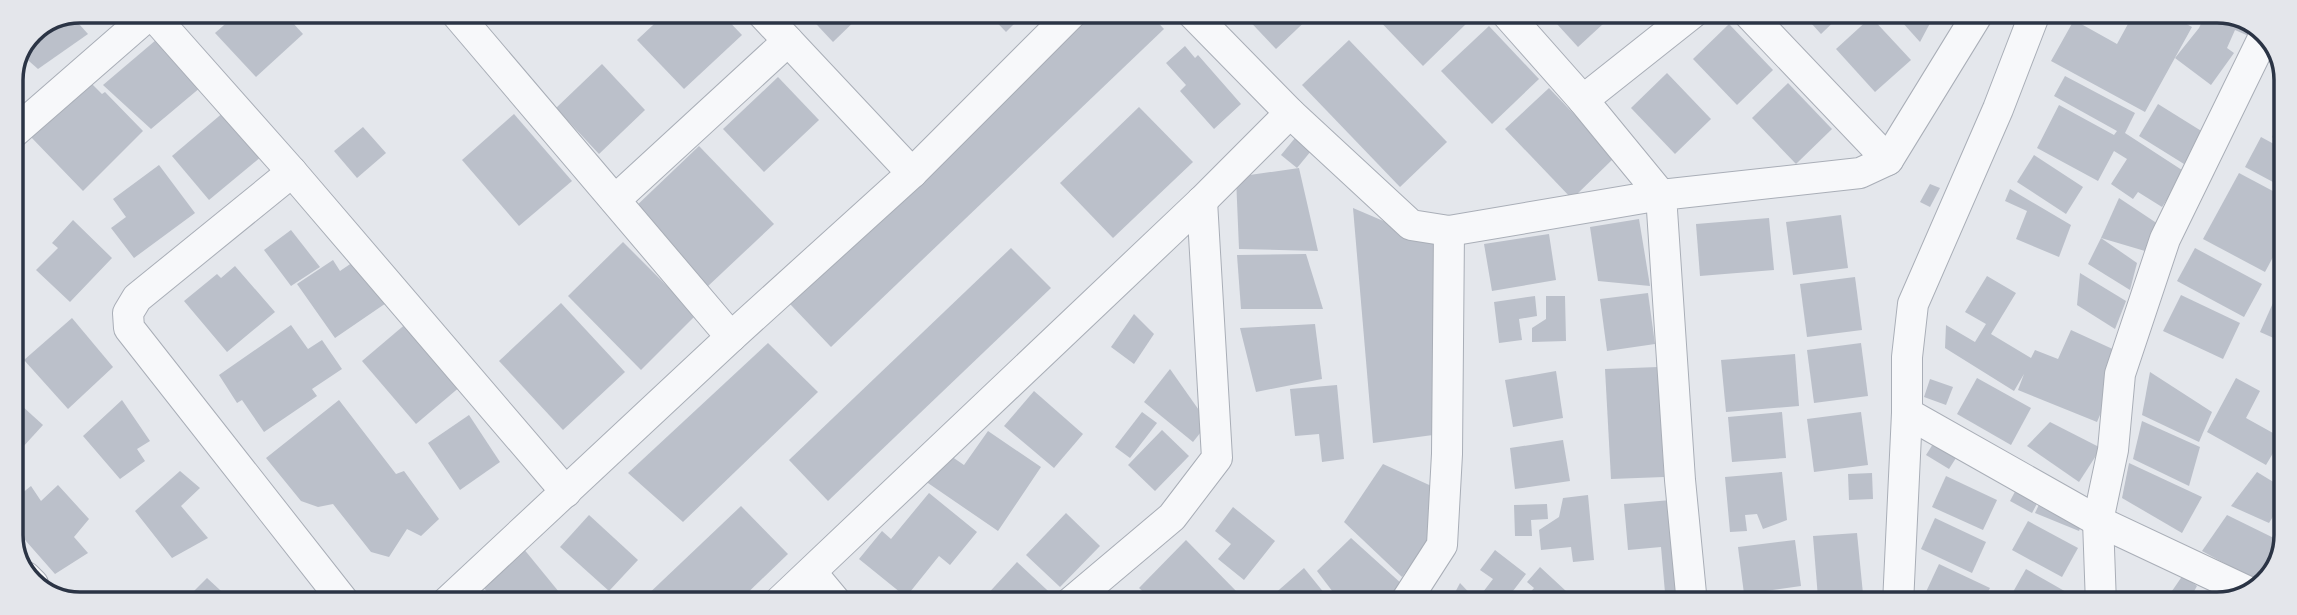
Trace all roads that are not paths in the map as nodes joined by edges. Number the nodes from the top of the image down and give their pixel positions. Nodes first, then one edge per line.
1 (137, 23) edge
2 (160, 23) edge
3 (464, 23) edge
4 (771, 23) edge
5 (1062, 23) edge
6 (1202, 23) edge
7 (1515, 23) edge
8 (1680, 23) edge
9 (1757, 23) edge
10 (1972, 23) edge
11 (2031, 23) edge
12 (788, 41) junction
13 (2260, 43) edge
14 (1583, 100) junction
15 (1290, 113) junction
16 (23, 124) edge
17 (1888, 160) junction
18 (292, 172) junction
19 (912, 173) junction
20 (1661, 195) junction
21 (615, 200) junction
22 (1202, 201) junction
23 (1449, 231) junction
24 (731, 337) junction
25 (1907, 413) junction
26 (566, 492) junction
27 (2098, 521) junction
28 (812, 573) junction
29 (2240, 588) edge
30 (336, 592) edge
31 (458, 592) edge
32 (790, 592) edge
33 (828, 592) edge
34 (1083, 592) edge
35 (1412, 592) edge
36 (1691, 592) edge
37 (1899, 592) edge
38 (2101, 592) edge

1 - 16 street
2 - 18 street
3 - 21 street
4 - 12 street
5 - 19 street
6 - 15 street
7 - 14 street
8 - 14 street
9 - 17 street
10 - 17 street
11 - 25 street
12 - 19 street
12 - 21 street
13 - 27 street
14 - 20 street
15 - 22 street
15 - 23 street
17 - 20 street
18 - 26 street
18 - 30 street
19 - 24 street
20 - 23 street
20 - 36 street
21 - 24 street
22 - 28 street
22 - 34 street
23 - 35 street
24 - 26 street
25 - 27 street
25 - 37 street
26 - 31 street
27 - 29 street
27 - 38 street
28 - 32 street
28 - 33 street

